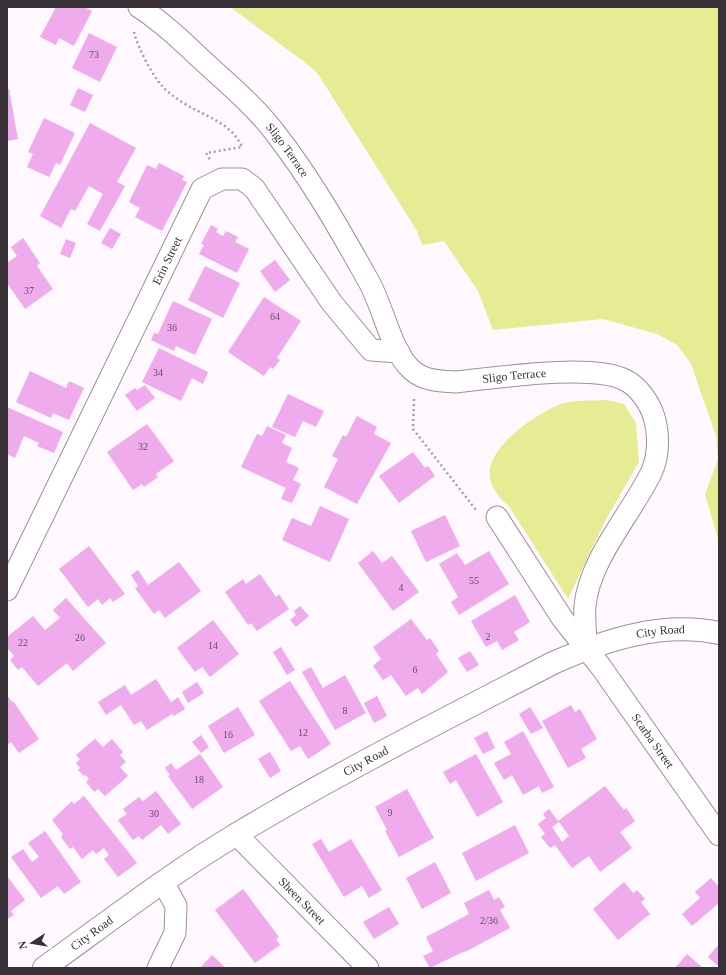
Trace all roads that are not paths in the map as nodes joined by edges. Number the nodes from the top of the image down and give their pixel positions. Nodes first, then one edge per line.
1 (139, 7) edge
2 (399, 352) junction
3 (497, 517) road end
4 (7, 590) edge
5 (719, 633) edge
6 (586, 648) junction
7 (236, 834) junction
8 (719, 835) edge
9 (163, 882) junction
10 (44, 968) edge
11 (158, 968) edge
12 (368, 968) edge

1 - 2 street, Sligo Terrace
2 - 4 street, Erin Street
2 - 6 street, Sligo Terrace
3 - 6 street
5 - 6 street, City Road
6 - 7 street, City Road
6 - 8 street, Scarba Street
7 - 9 street, City Road
7 - 12 street, Sheen Street
9 - 10 street, City Road
9 - 11 street

